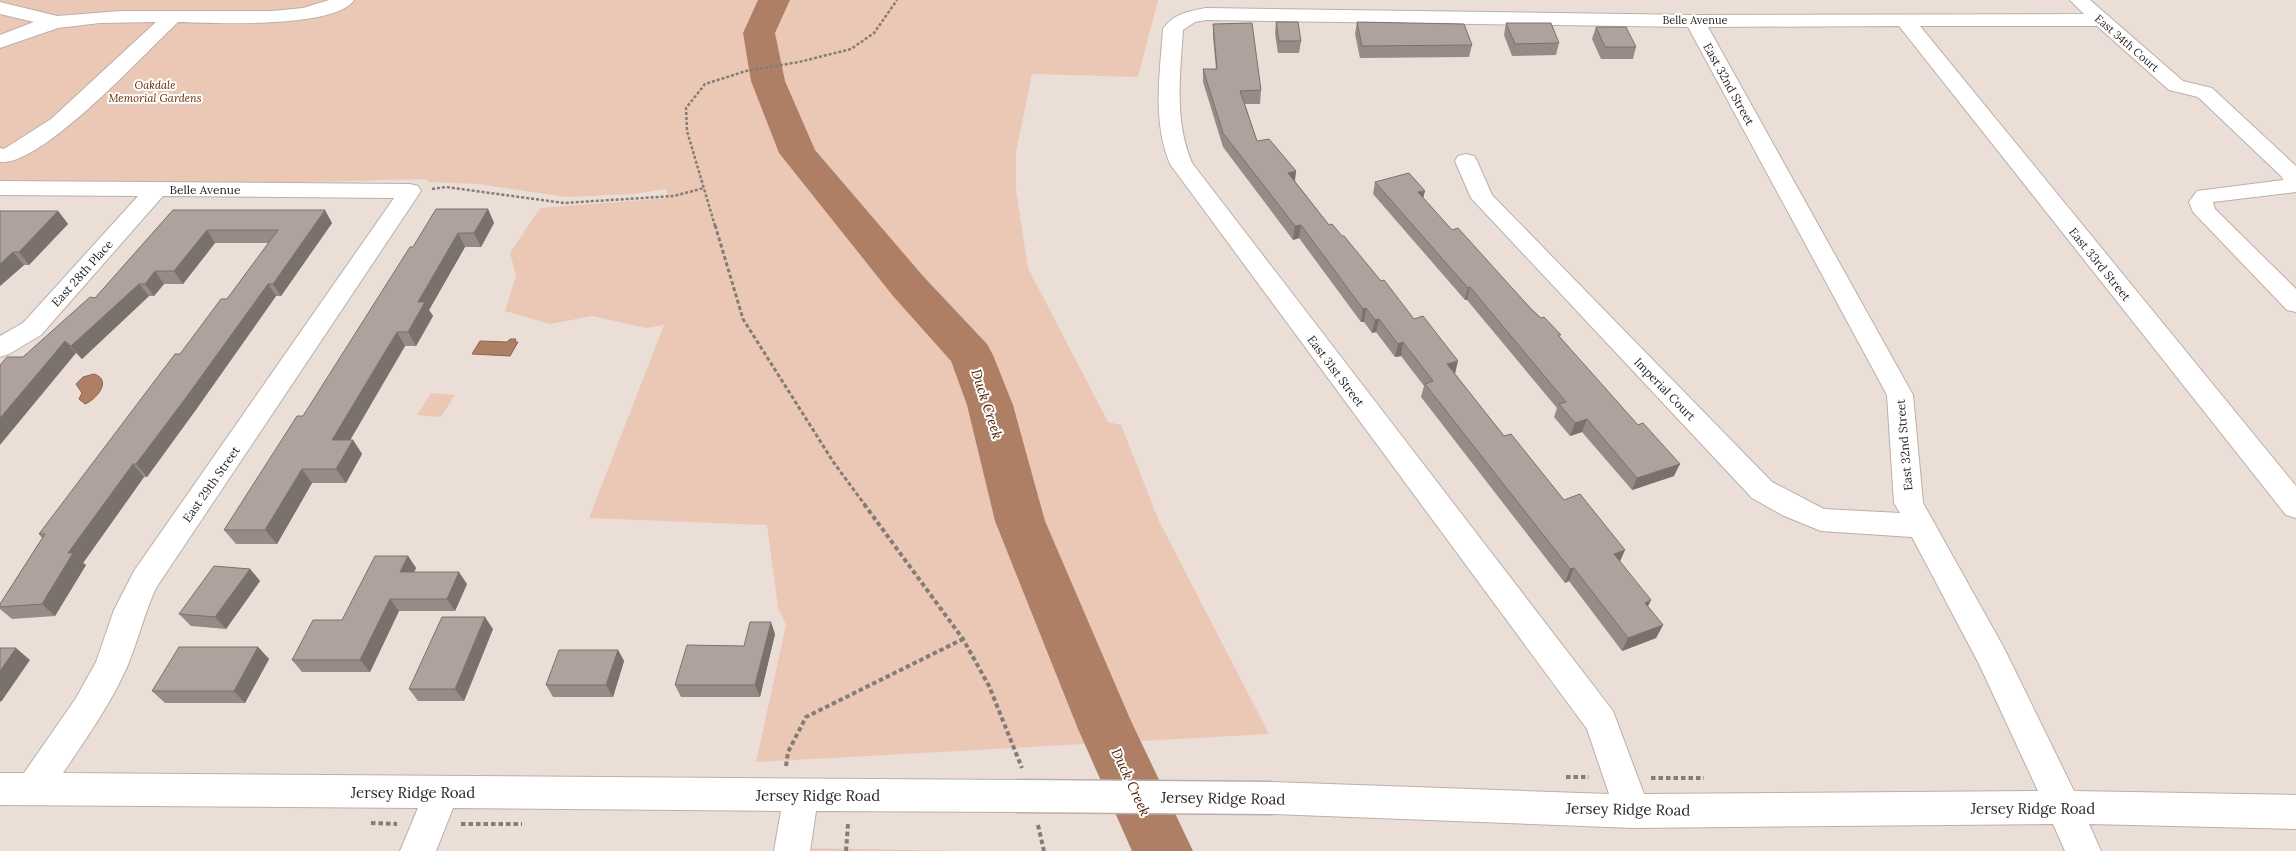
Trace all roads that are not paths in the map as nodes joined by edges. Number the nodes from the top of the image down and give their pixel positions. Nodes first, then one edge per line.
1 (345, 0) edge
2 (1531, 0) edge
3 (1794, 0) edge
4 (2079, 0) edge
5 (1290, 7) edge
6 (0, 8) edge
7 (172, 17) junction
8 (1538, 18) junction
9 (1695, 20) junction
10 (1807, 20) junction
11 (2100, 20) junction
12 (1905, 21) junction
13 (56, 22) junction
14 (0, 42) edge
15 (0, 155) edge
16 (1466, 161) dead end
17 (0, 188) edge
18 (157, 189) junction
19 (410, 191) joint
20 (2296, 304) edge
21 (0, 348) edge
22 (2296, 507) edge
23 (1920, 526) junction
24 (17, 789) edge
25 (442, 792) junction
26 (791, 795) junction
27 (2064, 806) junction
28 (1633, 811) junction
29 (2296, 812) edge
30 (418, 851) edge
31 (792, 851) edge
32 (2083, 851) edge

1 - 7 street
2 - 8 street
3 - 10 street
4 - 11 street, East 34th Court
5 - 8 street, Belle Avenue
5 - 28 street, East 31st Street
6 - 13 street
7 - 13 street
7 - 15 street
8 - 9 street, Belle Avenue
9 - 10 street, Belle Avenue
9 - 23 street, East 32nd Street
10 - 12 street, Belle Avenue
11 - 12 street, Belle Avenue
11 - 20 street, East 34th Court
12 - 22 street, East 33rd Street
13 - 14 street
16 - 23 street, Imperial Court
17 - 18 street, Belle Avenue
18 - 19 street, Belle Avenue
18 - 21 street, East 28th Place
19 - 24 street, East 29th Street
23 - 27 street, East 32nd Street
24 - 25 street, Jersey Ridge Road
25 - 26 street, Jersey Ridge Road
25 - 30 street
26 - 28 street, Jersey Ridge Road, bridge
26 - 31 street
27 - 28 street, Jersey Ridge Road
27 - 29 street, Jersey Ridge Road
27 - 32 street, East 32nd Street

